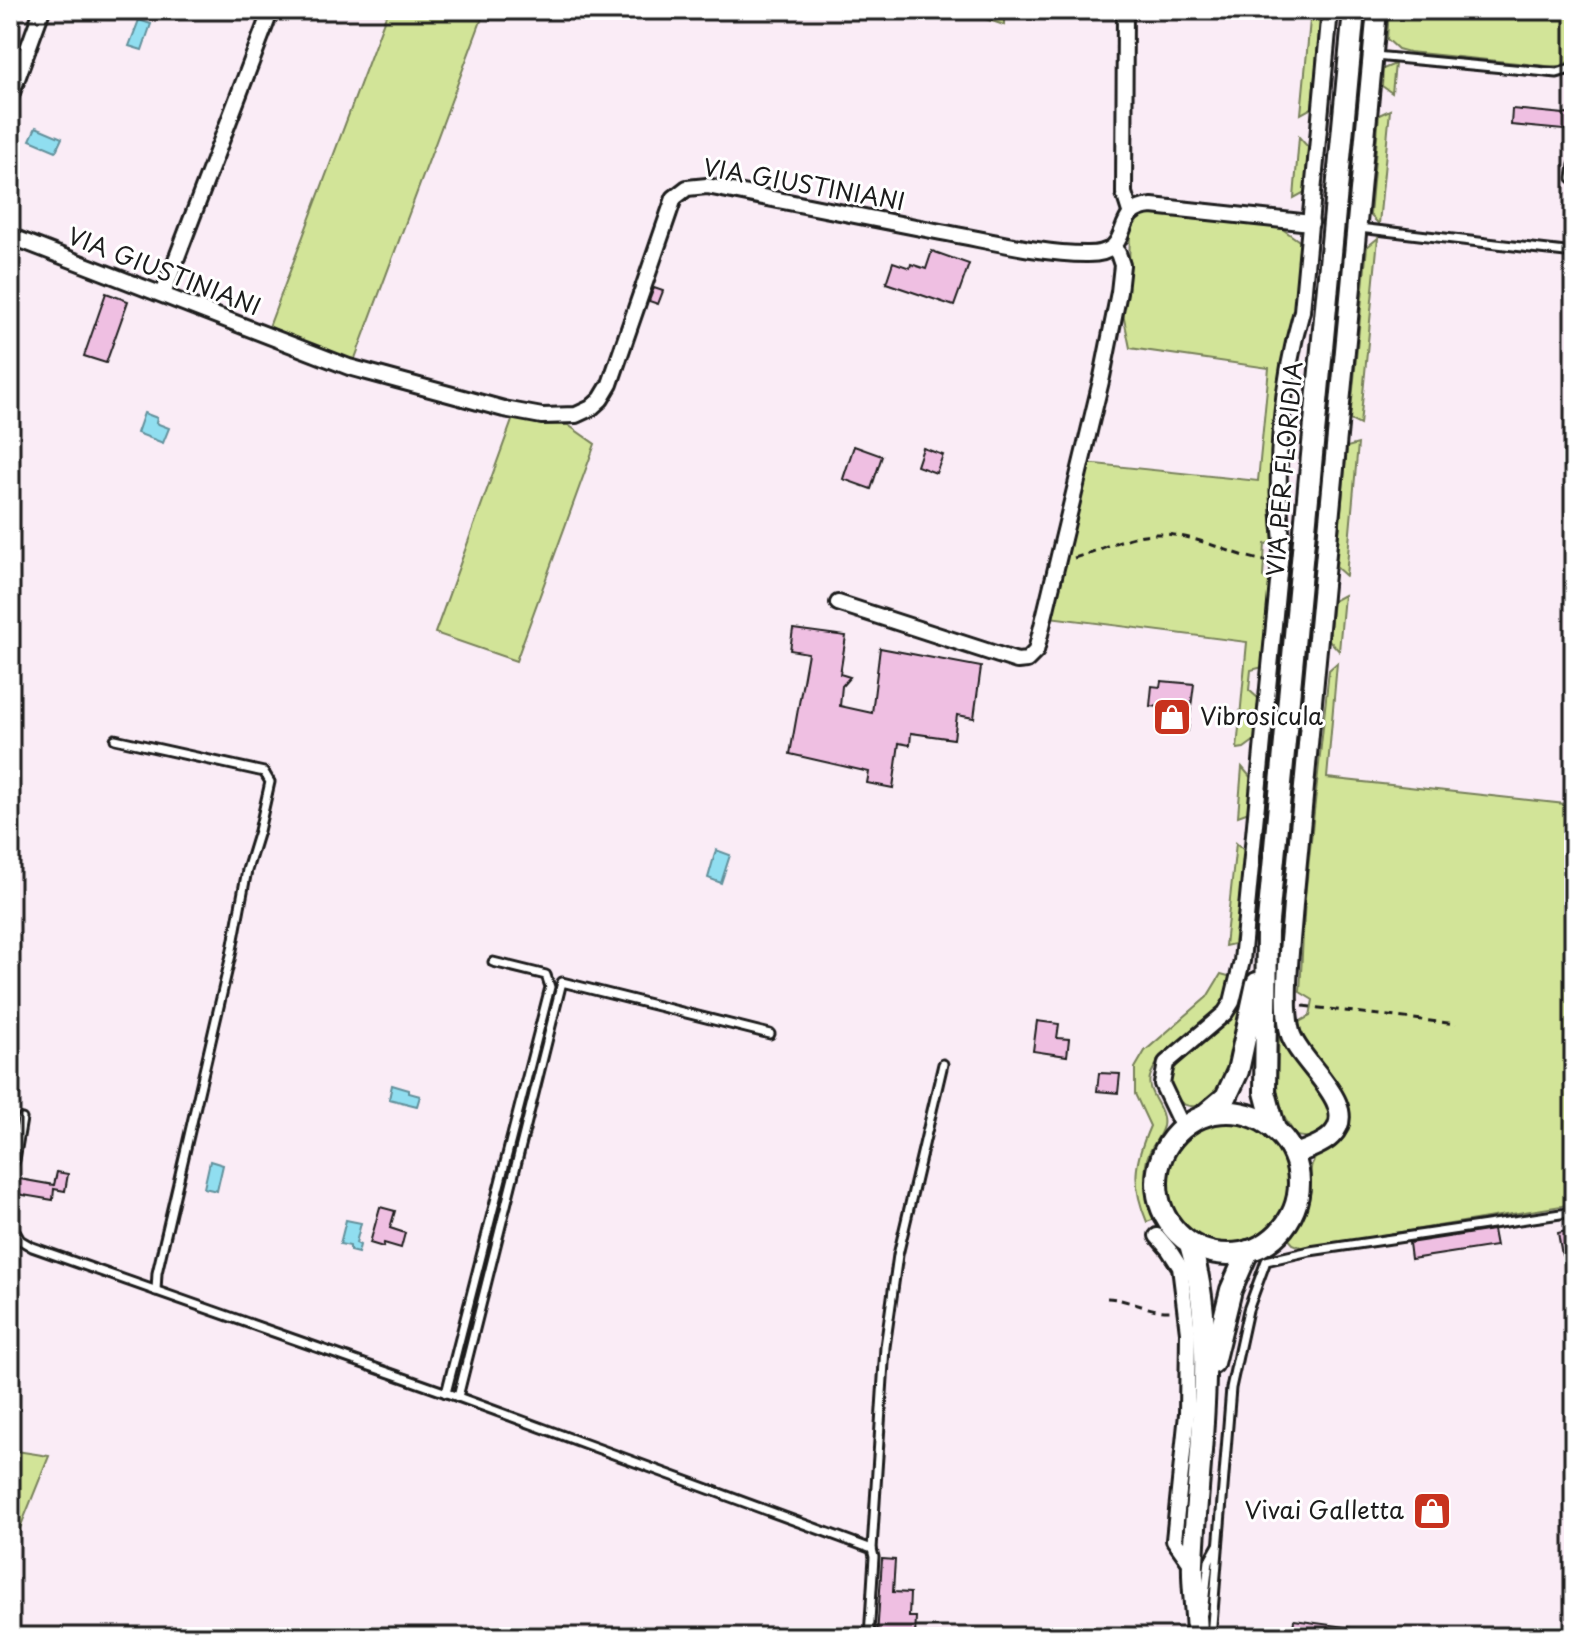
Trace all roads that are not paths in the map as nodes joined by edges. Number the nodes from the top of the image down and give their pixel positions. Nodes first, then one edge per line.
1 (42, 10) edge
2 (271, 10) edge
3 (1125, 10) edge
4 (1330, 10) edge
5 (1354, 10) edge
6 (1377, 10) edge
7 (1373, 55) junction
8 (1574, 68) edge
9 (10, 98) edge
10 (1574, 165) edge
11 (1572, 178) edge
12 (1130, 212) junction
13 (1311, 223) junction
14 (1357, 227) junction
15 (10, 236) edge
16 (1113, 248) junction
17 (1574, 253) edge
18 (163, 294) junction
19 (838, 603) dead end
20 (115, 739) dead end
21 (1267, 932) junction
22 (493, 962) dead end
23 (770, 1034) dead end
24 (943, 1064) dead end
25 (1203, 1116) junction
26 (22, 1119) dead end
27 (1183, 1128) junction
28 (1275, 1130) junction
29 (1293, 1155) junction
30 (10, 1171) edge
31 (1574, 1212) edge
32 (10, 1223) edge
33 (1157, 1236) dead end
34 (1190, 1244) junction
35 (1248, 1251) junction
36 (156, 1291) junction
37 (446, 1393) junction
38 (458, 1397) junction
39 (1203, 1410) junction
40 (1194, 1542) junction
41 (1219, 1543) junction
42 (872, 1549) junction
43 (1193, 1567) junction
44 (1202, 1636) edge
45 (869, 1637) edge

1 - 9 street
2 - 18 street
3 - 12 street
4 - 13 street
5 - 21 main road, VIA PER FLORIDIA
6 - 7 street
7 - 8 lane
7 - 14 street
10 - 11 lane
12 - 13 street
12 - 16 street
13 - 27 street
14 - 17 lane
14 - 29 street
15 - 18 street, VIA GIUSTINIANI
16 - 18 street, VIA GIUSTINIANI
16 - 19 street
20 - 36 lane
21 - 25 main road
21 - 28 main road
22 - 37 lane
23 - 38 lane
24 - 42 lane
25 - 27 main road
25 - 28 main road
26 - 30 lane
27 - 34 main road
28 - 29 main road
29 - 35 main road
31 - 41 lane
32 - 36 lane
33 - 43 street
34 - 35 main road
34 - 39 main road
35 - 39 main road
36 - 37 lane
37 - 38 lane
38 - 42 lane
39 - 40 main road
40 - 41 lane
40 - 43 main road
41 - 44 lane
41 - 44 lane
42 - 45 lane
43 - 44 main road

